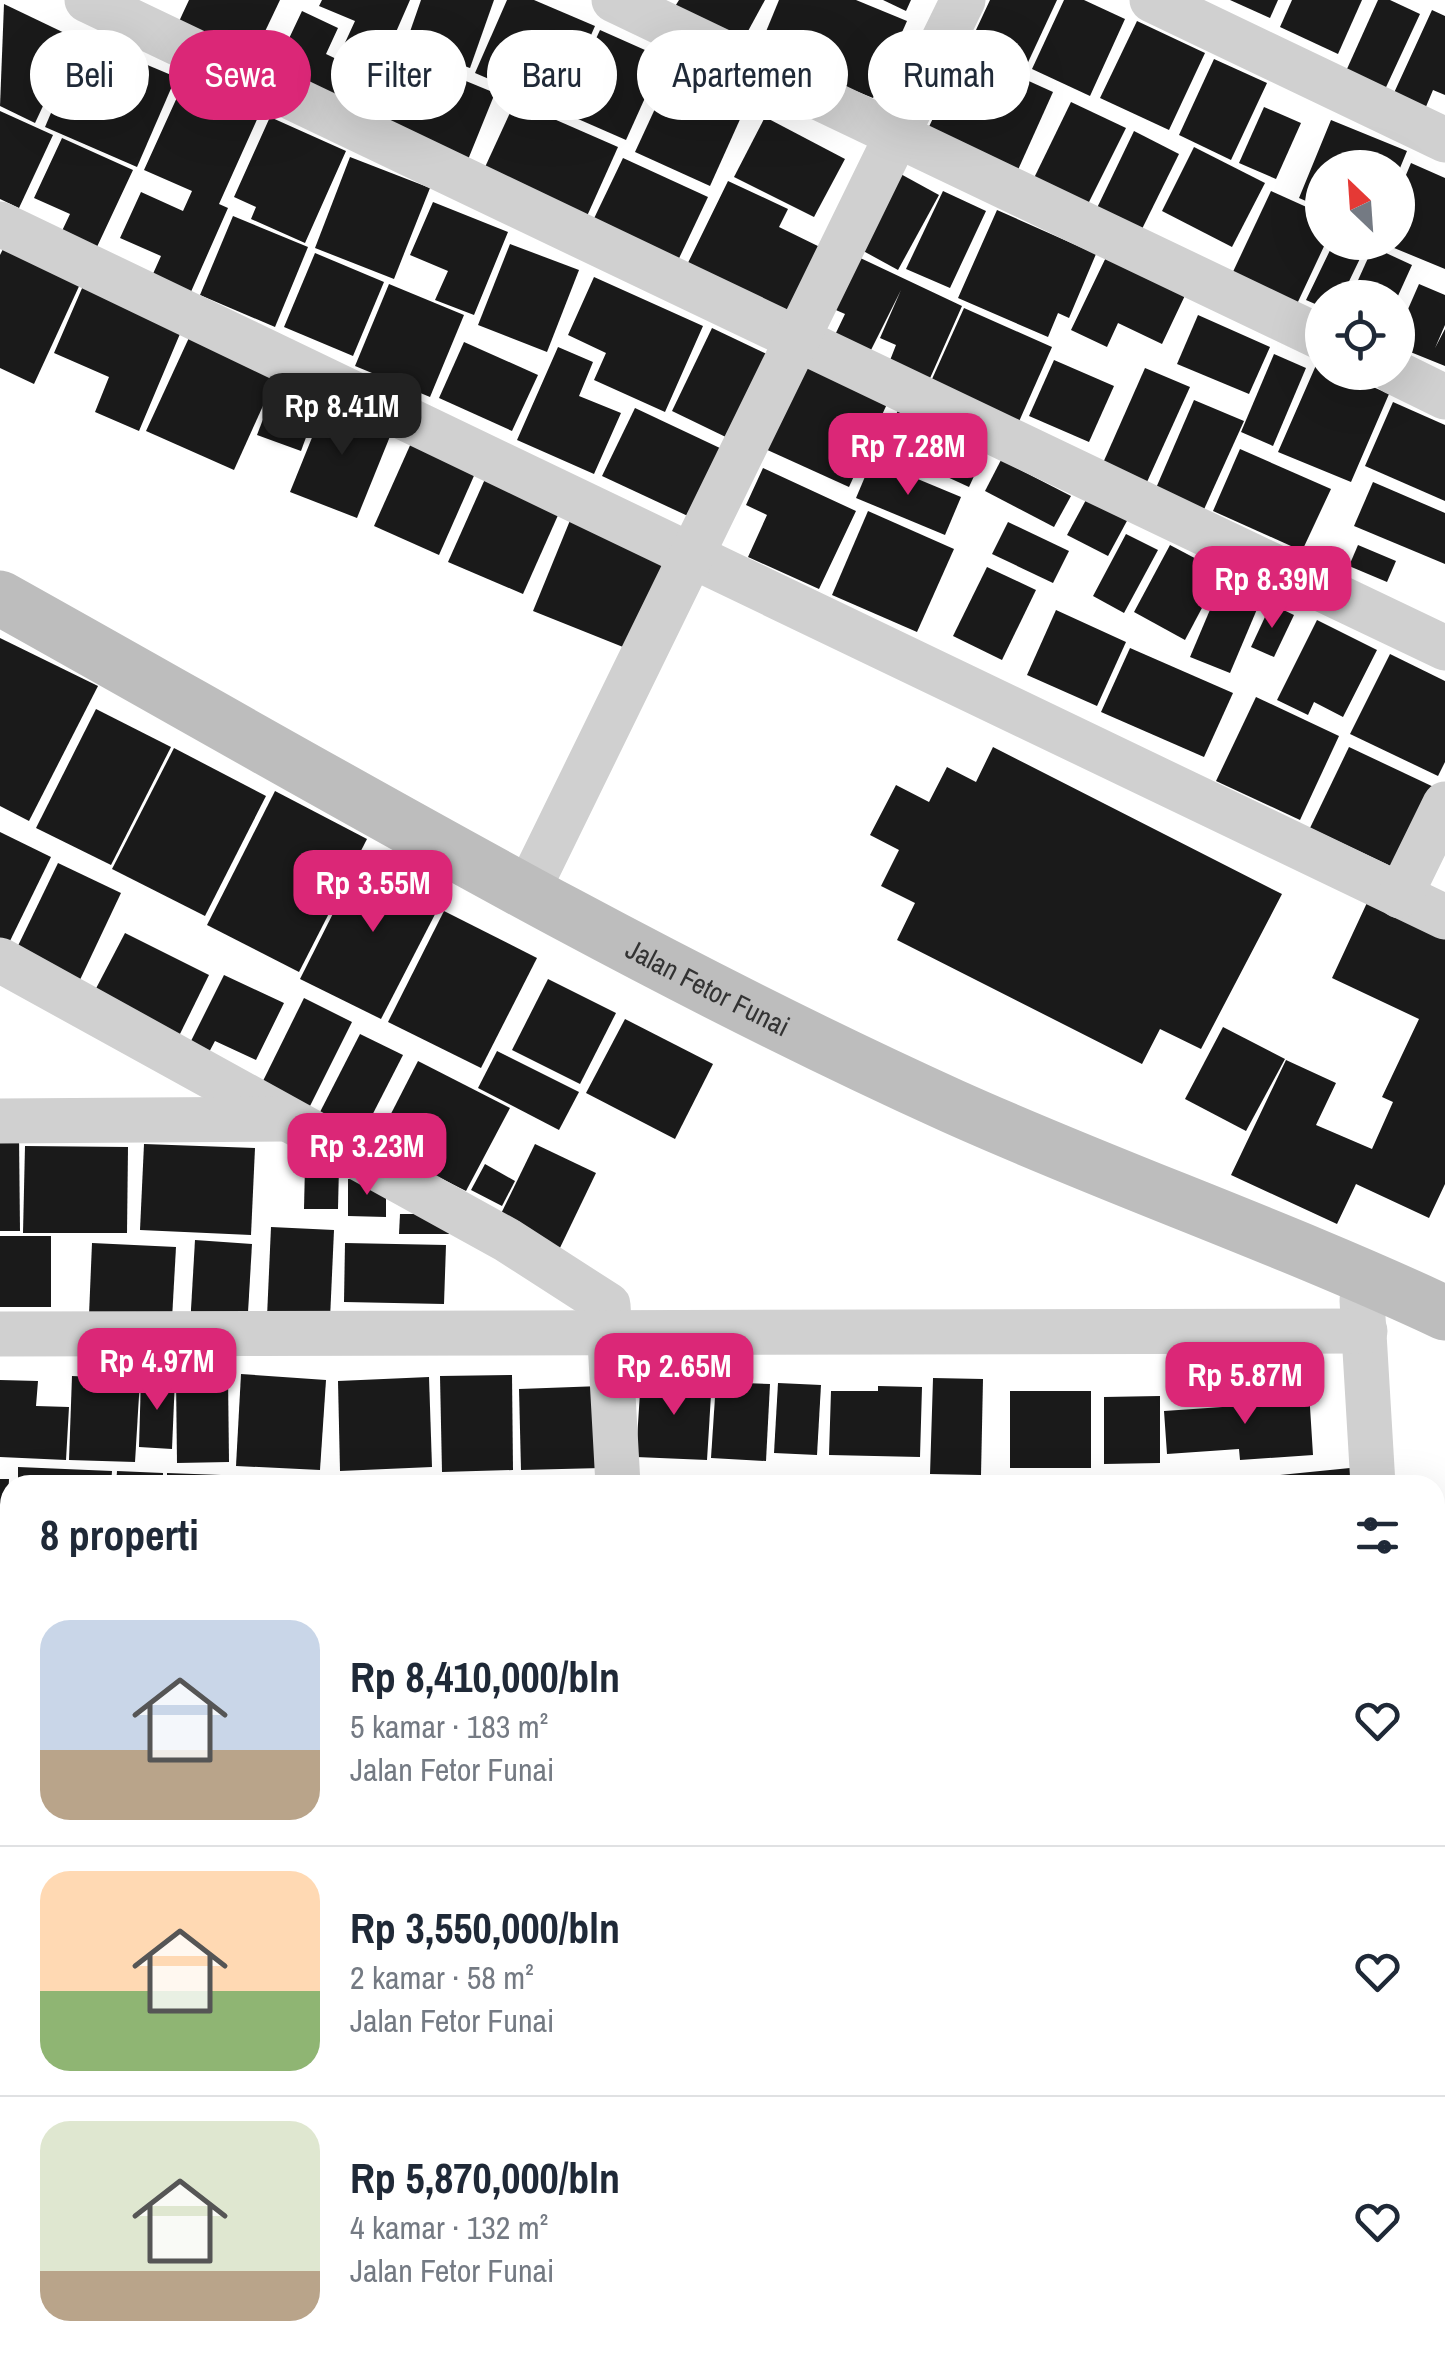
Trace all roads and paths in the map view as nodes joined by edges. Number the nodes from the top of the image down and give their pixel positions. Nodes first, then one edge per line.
1 (87, 0) edge
2 (614, 0) edge
3 (963, 0) edge
4 (1152, 0) edge
5 (897, 135) junction
6 (1445, 140) edge
7 (0, 224) edge
8 (1305, 330) edge
9 (798, 339) junction
10 (1415, 382) edge
11 (1445, 397) edge
12 (692, 556) junction
13 (0, 598) edge
14 (1445, 648) edge
15 (1445, 804) edge
16 (526, 896) junction
17 (1400, 896) junction
18 (1445, 917) edge
19 (0, 960) edge
20 (284, 1118) junction
21 (0, 1121) edge
22 (1360, 1274) junction
23 (1445, 1314) edge
24 (1365, 1331) junction
25 (609, 1332) junction
26 (0, 1334) edge
27 (617, 1475) edge
28 (1373, 1475) edge

1 - 9 street
2 - 5 street
3 - 5 street
4 - 6 street
5 - 8 street
5 - 9 street
7 - 12 street
9 - 12 street
9 - 14 street
10 - 11 street
12 - 16 street
12 - 17 street
13 - 16 street, Jalan Fetor Funai
15 - 17 street
16 - 22 street, Jalan Fetor Funai
17 - 18 street
19 - 20 street
20 - 21 street
20 - 25 street
22 - 23 street, Jalan Fetor Funai
22 - 24 street
24 - 25 street
24 - 28 street
25 - 26 street
25 - 27 street

